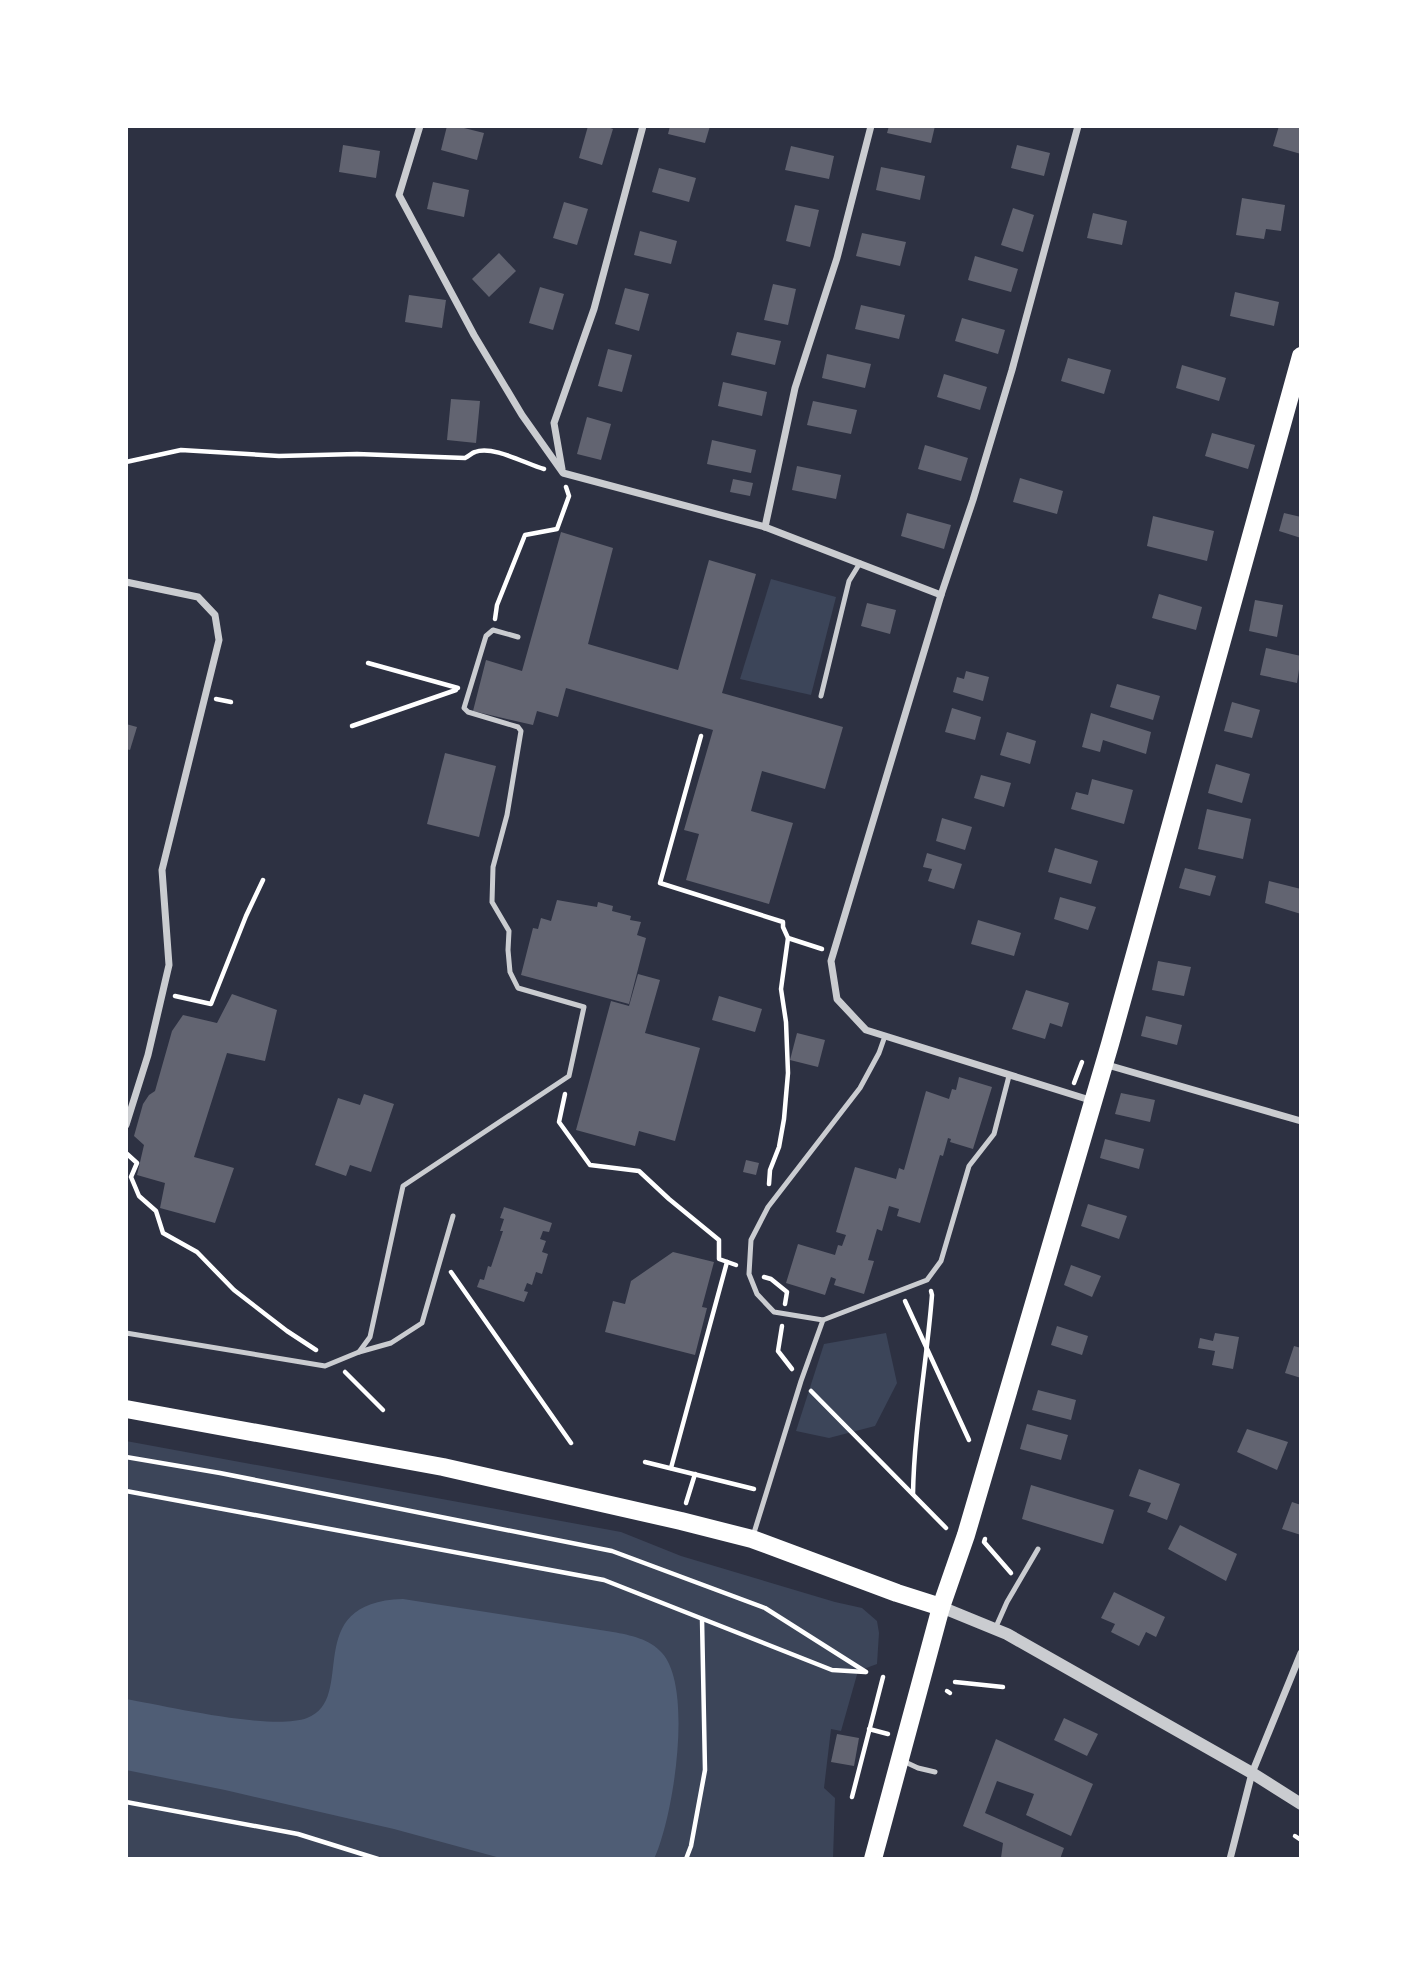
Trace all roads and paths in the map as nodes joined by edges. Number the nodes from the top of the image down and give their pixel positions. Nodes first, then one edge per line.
1 (419, 126) edge
2 (643, 126) edge
3 (871, 126) edge
4 (1078, 126) edge
5 (1301, 356) edge
6 (126, 462) edge
7 (562, 473) junction
8 (765, 527) junction
9 (860, 563) junction
10 (126, 582) edge
11 (941, 595) junction
12 (493, 630) junction
13 (518, 637) dead end
14 (368, 663) dead end
15 (821, 696) dead end
16 (352, 726) dead end
17 (701, 736) dead end
18 (263, 880) dead end
19 (788, 938) junction
20 (833, 952) junction
21 (162, 993) junction
22 (885, 1036) junction
23 (1083, 1060) dead end
24 (1103, 1064) junction
25 (569, 1076) junction
26 (1009, 1076) junction
27 (1070, 1093) junction
28 (1093, 1101) junction
29 (1301, 1121) edge
30 (126, 1125) edge
31 (126, 1153) edge
32 (768, 1207) junction
33 (453, 1216) dead end
34 (441, 1257) junction
35 (727, 1262) junction
36 (749, 1270) junction
37 (928, 1280) junction
38 (900, 1290) junction
39 (784, 1314) junction
40 (823, 1320) junction
41 (126, 1333) edge
42 (928, 1351) junction
43 (359, 1352) junction
44 (335, 1363) junction
45 (801, 1381) junction
46 (126, 1409) edge
47 (383, 1410) dead end
48 (969, 1440) dead end
49 (571, 1443) dead end
50 (126, 1457) edge
51 (645, 1462) dead end
52 (671, 1468) junction
53 (695, 1474) junction
54 (755, 1489) dead end
55 (126, 1491) edge
56 (913, 1494) junction
57 (681, 1521) junction
58 (946, 1528) dead end
59 (988, 1529) dead end
60 (752, 1539) junction
61 (1038, 1549) dead end
62 (1005, 1584) dead end
63 (941, 1607) junction
64 (702, 1619) junction
65 (995, 1629) junction
66 (1301, 1653) edge
67 (883, 1676) dead end
68 (955, 1682) dead end
69 (1003, 1687) dead end
70 (900, 1760) junction
71 (935, 1772) dead end
72 (1252, 1773) junction
73 (852, 1797) dead end
74 (126, 1802) edge
75 (1301, 1804) edge
76 (1294, 1836) dead end
77 (1301, 1840) edge
78 (379, 1859) edge
79 (686, 1859) edge
80 (873, 1859) edge
81 (1230, 1859) edge

1 - 7 street
2 - 7 street
3 - 8 street
4 - 11 street
5 - 24 main road
6 - 7 path
7 - 8 street
7 - 12 path
8 - 9 street
9 - 11 street
9 - 15 lane
10 - 21 street
11 - 20 street
12 - 13 lane
12 - 25 lane
14 - 16 path
17 - 19 path
18 - 21 path
19 - 20 path
19 - 32 path
20 - 22 street
21 - 30 street
22 - 26 street
22 - 32 lane
23 - 27 path
24 - 28 main road
24 - 29 street
25 - 35 path
25 - 43 lane
26 - 27 street
26 - 37 lane
27 - 28 street
28 - 63 main road
31 - 44 path
32 - 36 lane
33 - 34 lane
34 - 43 lane
34 - 49 path
35 - 36 path
35 - 52 path
36 - 39 lane
36 - 39 path
37 - 38 lane
37 - 42 path
38 - 40 lane
38 - 42 path
39 - 40 lane
39 - 45 path
40 - 45 lane
41 - 44 lane
42 - 48 path
42 - 56 path
43 - 44 lane
44 - 47 path
45 - 56 path
45 - 60 lane
46 - 57 main road
50 - 64 path
51 - 52 path
52 - 53 path
53 - 54 path
53 - 57 path
55 - 64 path
56 - 58 path
57 - 60 main road
59 - 62 path
60 - 63 main road
61 - 65 lane
63 - 65 street
63 - 70 main road
64 - 79 path
65 - 72 street
66 - 72 street
67 - 73 path
68 - 69 path
70 - 71 lane
70 - 80 main road
72 - 75 street
72 - 81 street
74 - 78 path
76 - 77 path

